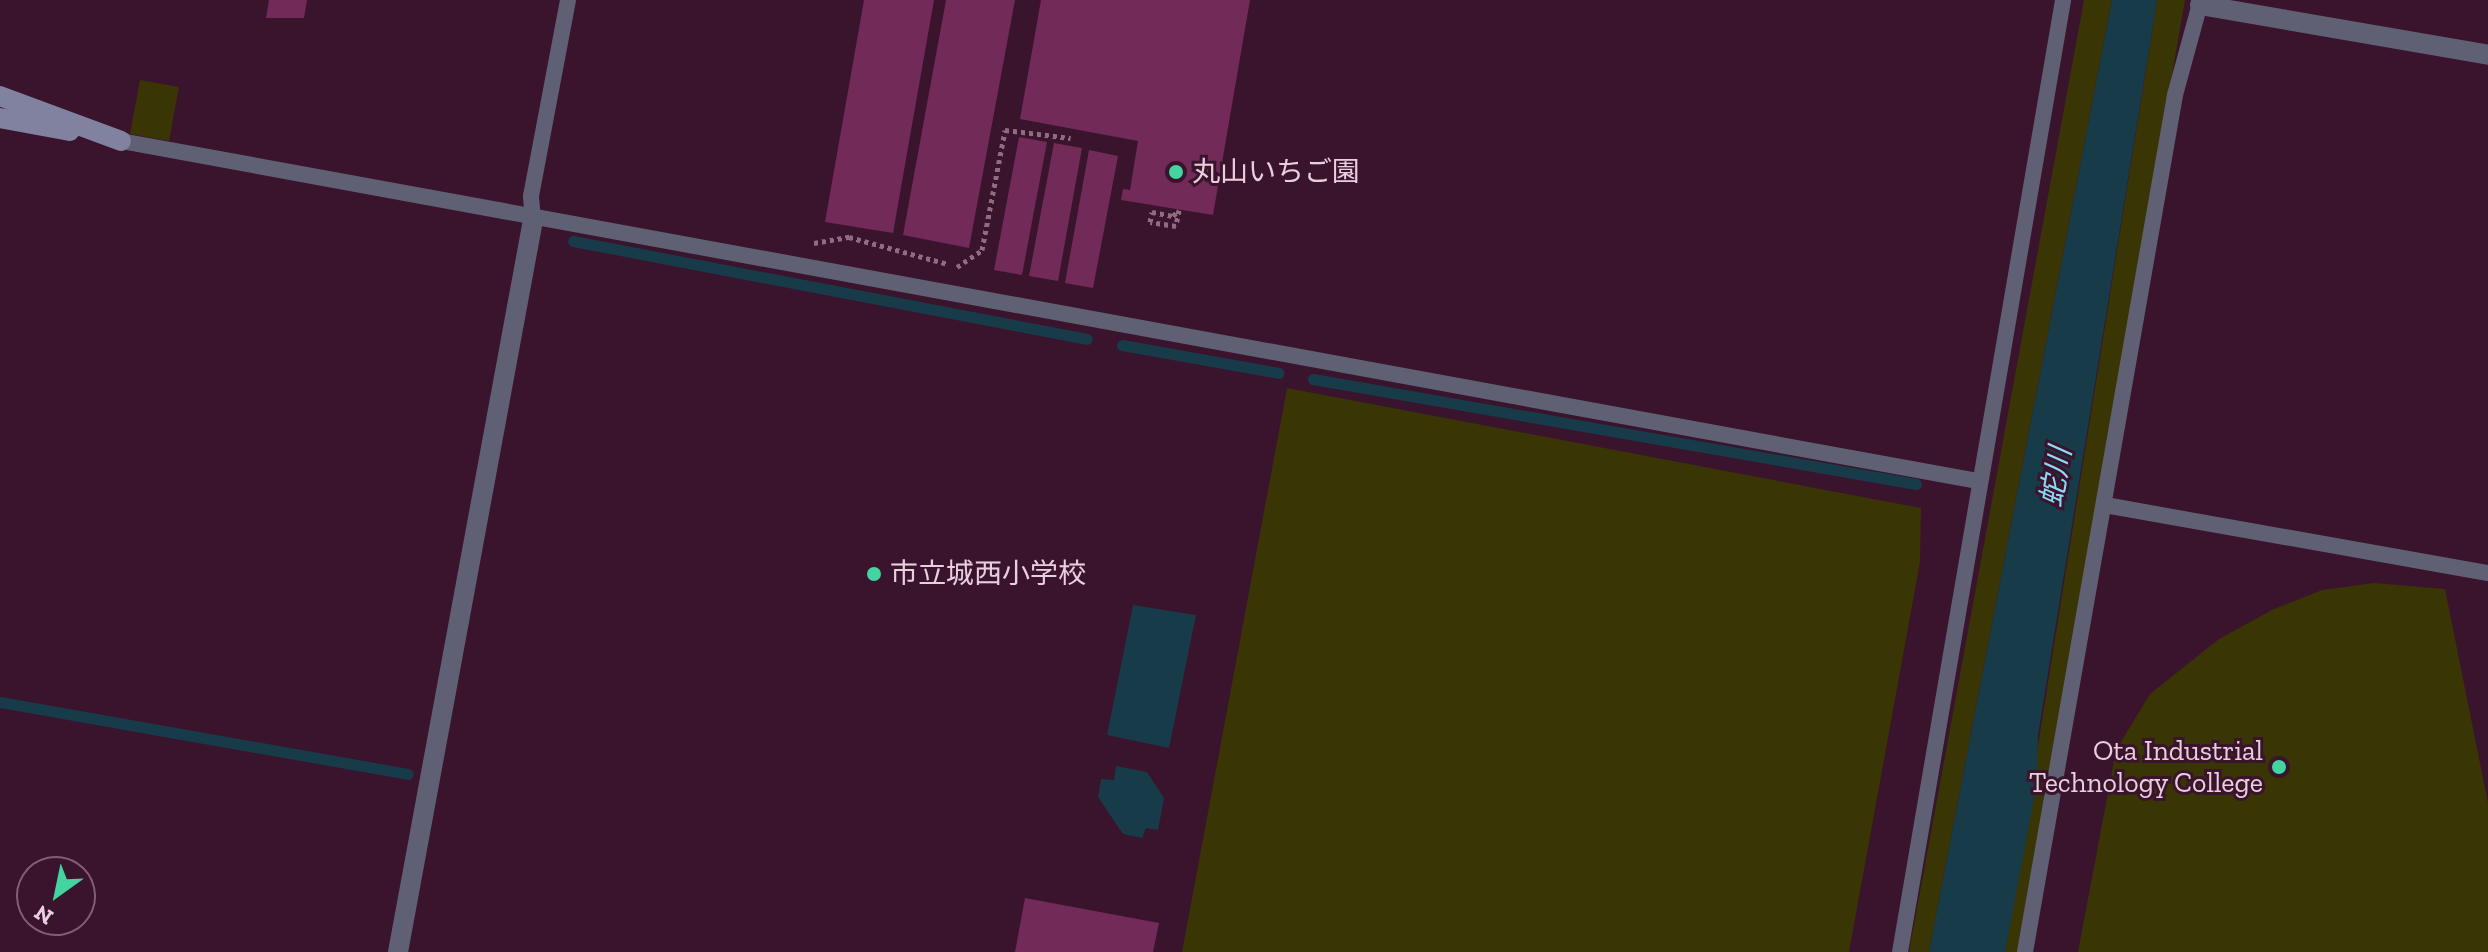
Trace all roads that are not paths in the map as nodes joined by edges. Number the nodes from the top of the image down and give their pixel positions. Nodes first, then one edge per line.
1 (568, 0) edge
2 (2063, 0) edge
3 (2198, 2) edge
4 (2488, 55) edge
5 (0, 96) edge
6 (0, 118) edge
7 (121, 141) junction
8 (533, 220) junction
9 (1977, 481) junction
10 (2105, 505) junction
11 (2488, 573) edge
12 (398, 952) edge
13 (1900, 952) edge
14 (2025, 952) edge

1 - 8 lane
2 - 9 lane
3 - 4 street
3 - 10 lane
5 - 7 street
6 - 7 street
7 - 8 lane
8 - 9 lane
8 - 12 street
9 - 13 lane
10 - 11 lane
10 - 14 lane

